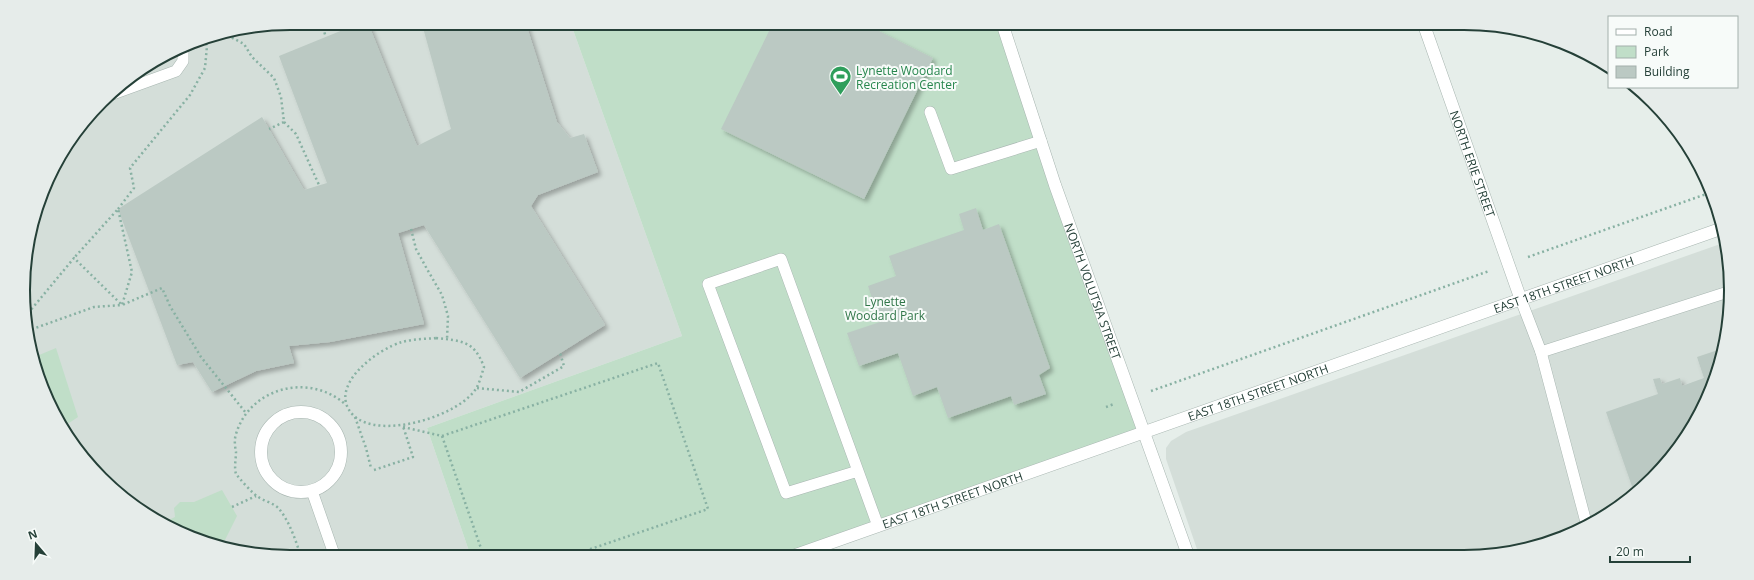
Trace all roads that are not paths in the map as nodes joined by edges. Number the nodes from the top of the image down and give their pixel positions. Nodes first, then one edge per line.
1 (1004, 30) edge
2 (1426, 30) edge
3 (183, 54) edge
4 (126, 89) edge
5 (930, 112) dead end
6 (1041, 141) junction
7 (1717, 230) edge
8 (1724, 293) edge
9 (1521, 300) junction
10 (1541, 352) junction
11 (1145, 432) junction
12 (858, 471) junction
13 (312, 491) junction
14 (1586, 519) edge
15 (878, 526) junction
16 (333, 550) edge
17 (810, 550) edge
18 (1186, 550) edge

1 - 6 street, NORTH VOLUTSIA STREET
2 - 9 street, NORTH ERIE STREET
3 - 4 lane
5 - 6 lane
6 - 11 street, NORTH VOLUTSIA STREET
7 - 9 street, EAST 18TH STREET NORTH
8 - 10 lane
9 - 10 lane
9 - 11 street, EAST 18TH STREET NORTH
10 - 14 lane
11 - 15 street, EAST 18TH STREET NORTH
11 - 18 street, NORTH VOLUTSIA STREET
12 - 12 lane
12 - 15 lane
13 - 13 street
13 - 16 lane
15 - 17 street, EAST 18TH STREET NORTH

